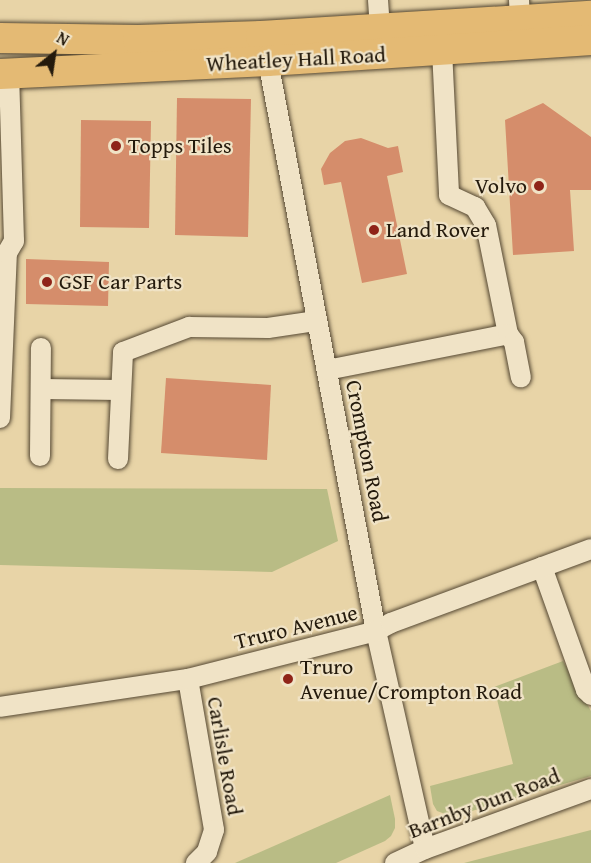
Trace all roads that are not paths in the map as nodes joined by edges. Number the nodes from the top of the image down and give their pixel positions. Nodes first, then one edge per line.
1 (520, 10) edge
2 (379, 14) edge
3 (591, 16) edge
4 (0, 38) edge
5 (591, 40) edge
6 (442, 50) junction
7 (268, 61) junction
8 (4, 74) edge
9 (316, 321) junction
10 (508, 334) junction
11 (41, 348) dead end
12 (327, 369) junction
13 (521, 377) dead end
14 (42, 389) junction
15 (119, 390) junction
16 (0, 418) edge
17 (40, 456) dead end
18 (118, 459) dead end
19 (591, 549) edge
20 (542, 567) junction
21 (376, 631) junction
22 (188, 679) junction
23 (591, 695) edge
24 (0, 707) edge
25 (591, 789) edge
26 (424, 849) junction
27 (196, 863) edge
28 (395, 863) edge

1 - 2 highway, Wheatley Hall Road
1 - 3 highway, Wheatley Hall Road
2 - 4 highway, Wheatley Hall Road
5 - 6 highway, Wheatley Hall Road
6 - 7 highway, Wheatley Hall Road
6 - 10 street
7 - 8 highway, Wheatley Hall Road
7 - 9 street, Crompton Road
8 - 16 street
9 - 12 street, Crompton Road
9 - 15 street
10 - 12 street
10 - 13 street
11 - 14 street
12 - 21 street, Crompton Road
14 - 15 street
14 - 17 street
15 - 18 street
19 - 20 street, Truro Avenue
20 - 21 street, Truro Avenue
20 - 23 street
21 - 22 street, Truro Avenue
21 - 26 street, Crompton Road
22 - 24 street, Truro Avenue
22 - 27 street, Carlisle Road
25 - 26 street, Barnby Dun Road
26 - 28 street, Barnby Dun Road

